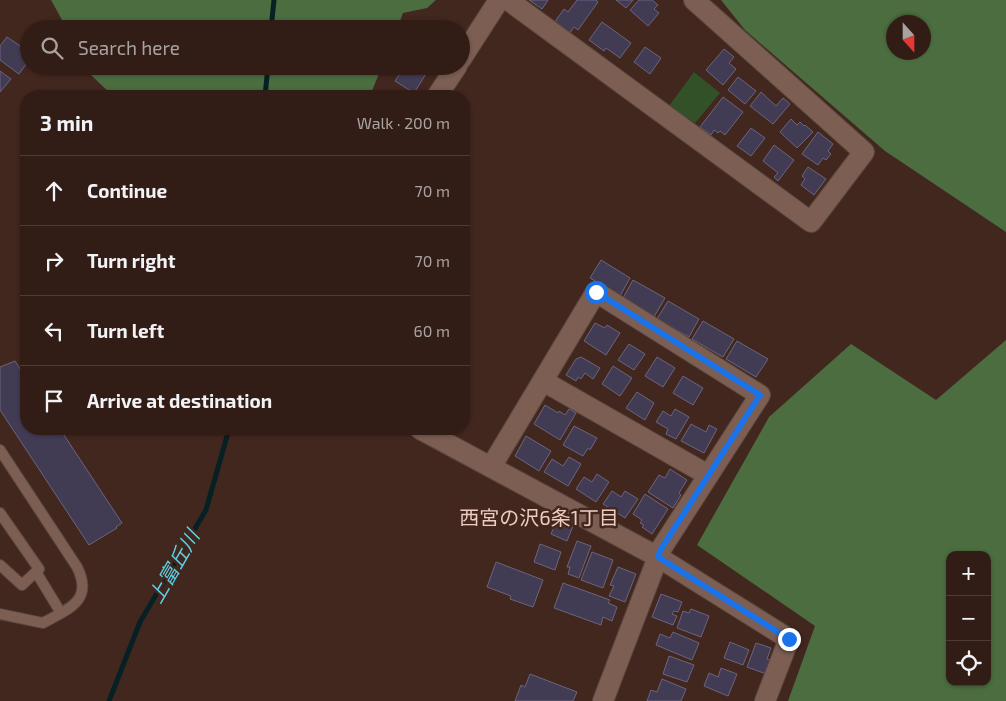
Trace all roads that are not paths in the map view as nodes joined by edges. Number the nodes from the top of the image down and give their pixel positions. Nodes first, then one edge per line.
1 (499, 0) edge
2 (508, 0) edge
3 (694, 0) edge
4 (470, 45) edge
5 (451, 75) edge
6 (441, 90) edge
7 (543, 380) junction
8 (431, 435) edge
9 (0, 450) edge
10 (491, 467) junction
11 (708, 475) junction
12 (0, 512) edge
13 (658, 557) junction
14 (0, 565) edge
15 (36, 572) junction
16 (61, 613) junction
17 (0, 614) edge
18 (603, 701) edge
19 (766, 701) edge

1 - 4 street
2 - 3 street
5 - 6 street
7 - 10 street
7 - 11 street
7 - 11 street
8 - 10 street
9 - 16 lane
10 - 13 street
11 - 13 street
12 - 15 lane
13 - 18 street
13 - 19 street
14 - 15 lane
15 - 16 lane
16 - 17 lane

